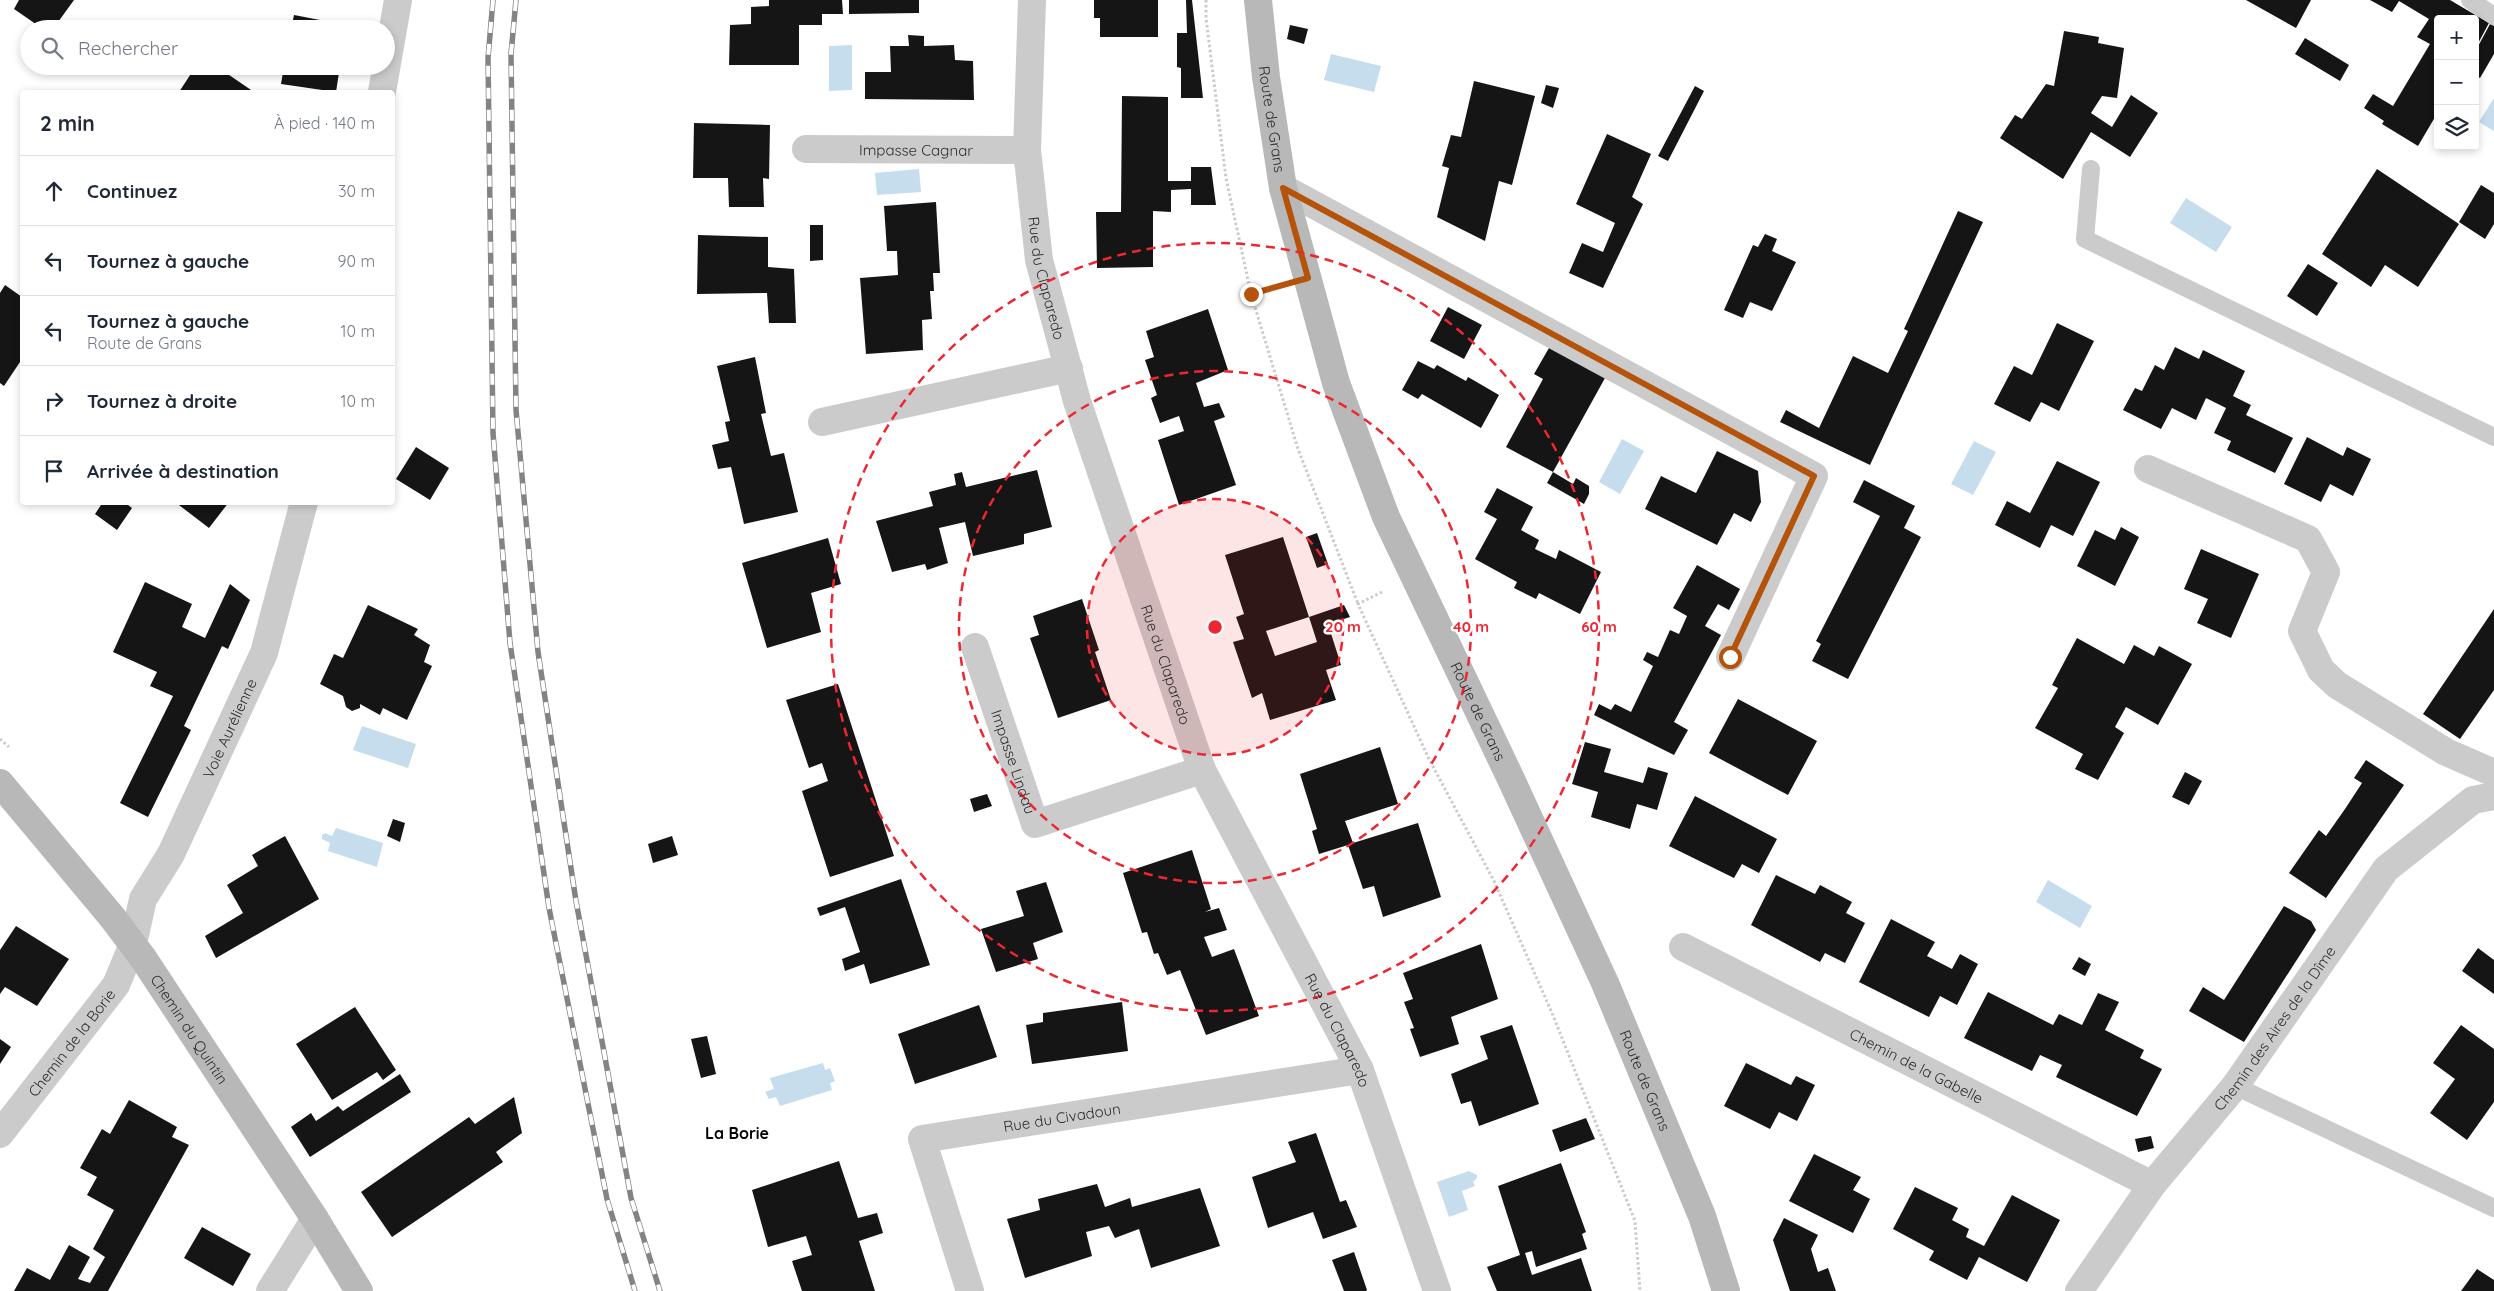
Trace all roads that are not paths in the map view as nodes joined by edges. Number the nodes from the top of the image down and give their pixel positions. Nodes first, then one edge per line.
1 (1032, 0) edge
2 (1258, 0) edge
3 (2470, 0) edge
4 (393, 4) edge
5 (2494, 16) edge
6 (391, 20) edge
7 (384, 75) edge
8 (382, 90) edge
9 (806, 148) dead end
10 (1027, 150) junction
11 (2091, 169) dead end
12 (1283, 188) junction
13 (1069, 368) junction
14 (822, 422) dead end
15 (2494, 437) edge
16 (2148, 469) dead end
17 (303, 505) edge
18 (975, 647) dead end
19 (1730, 657) dead end
20 (1202, 770) junction
21 (2494, 773) edge
22 (0, 783) edge
23 (2494, 796) edge
24 (133, 944) junction
25 (1683, 947) dead end
26 (1360, 1070) junction
27 (2235, 1086) junction
28 (0, 1134) edge
29 (2152, 1185) junction
30 (2494, 1208) edge
31 (315, 1219) junction
32 (270, 1291) edge
33 (359, 1291) edge
34 (970, 1291) edge
35 (1437, 1291) edge
36 (1726, 1291) edge
37 (2079, 1291) edge

1 - 10 street, Rue du Claparedo
2 - 12 street, Route de Grans
3 - 5 lane
4 - 6 street
7 - 8 street
9 - 10 street, Impasse Cagnar
10 - 13 street, Rue du Claparedo
11 - 15 lane
12 - 19 street
12 - 36 street, Route de Grans
13 - 14 street
13 - 20 street, Rue du Claparedo
16 - 21 street
17 - 24 street, Voie Aurélienne
18 - 20 street, Impasse Lindau
20 - 26 street, Rue du Claparedo
22 - 24 street, Chemin du Quintin
23 - 27 street, Chemin des Aires de la Dîme
24 - 28 street, Chemin de la Borie
24 - 31 street, Chemin du Quintin
25 - 29 street, Chemin de la Gabelle
26 - 34 street, Rue du Civadoun
26 - 35 street, Rue du Claparedo
27 - 29 street, Chemin des Aires de la Dîme
27 - 30 lane
29 - 37 street, Chemin des Aires de la Dîme
31 - 32 street
31 - 33 street, Chemin du Quintin

